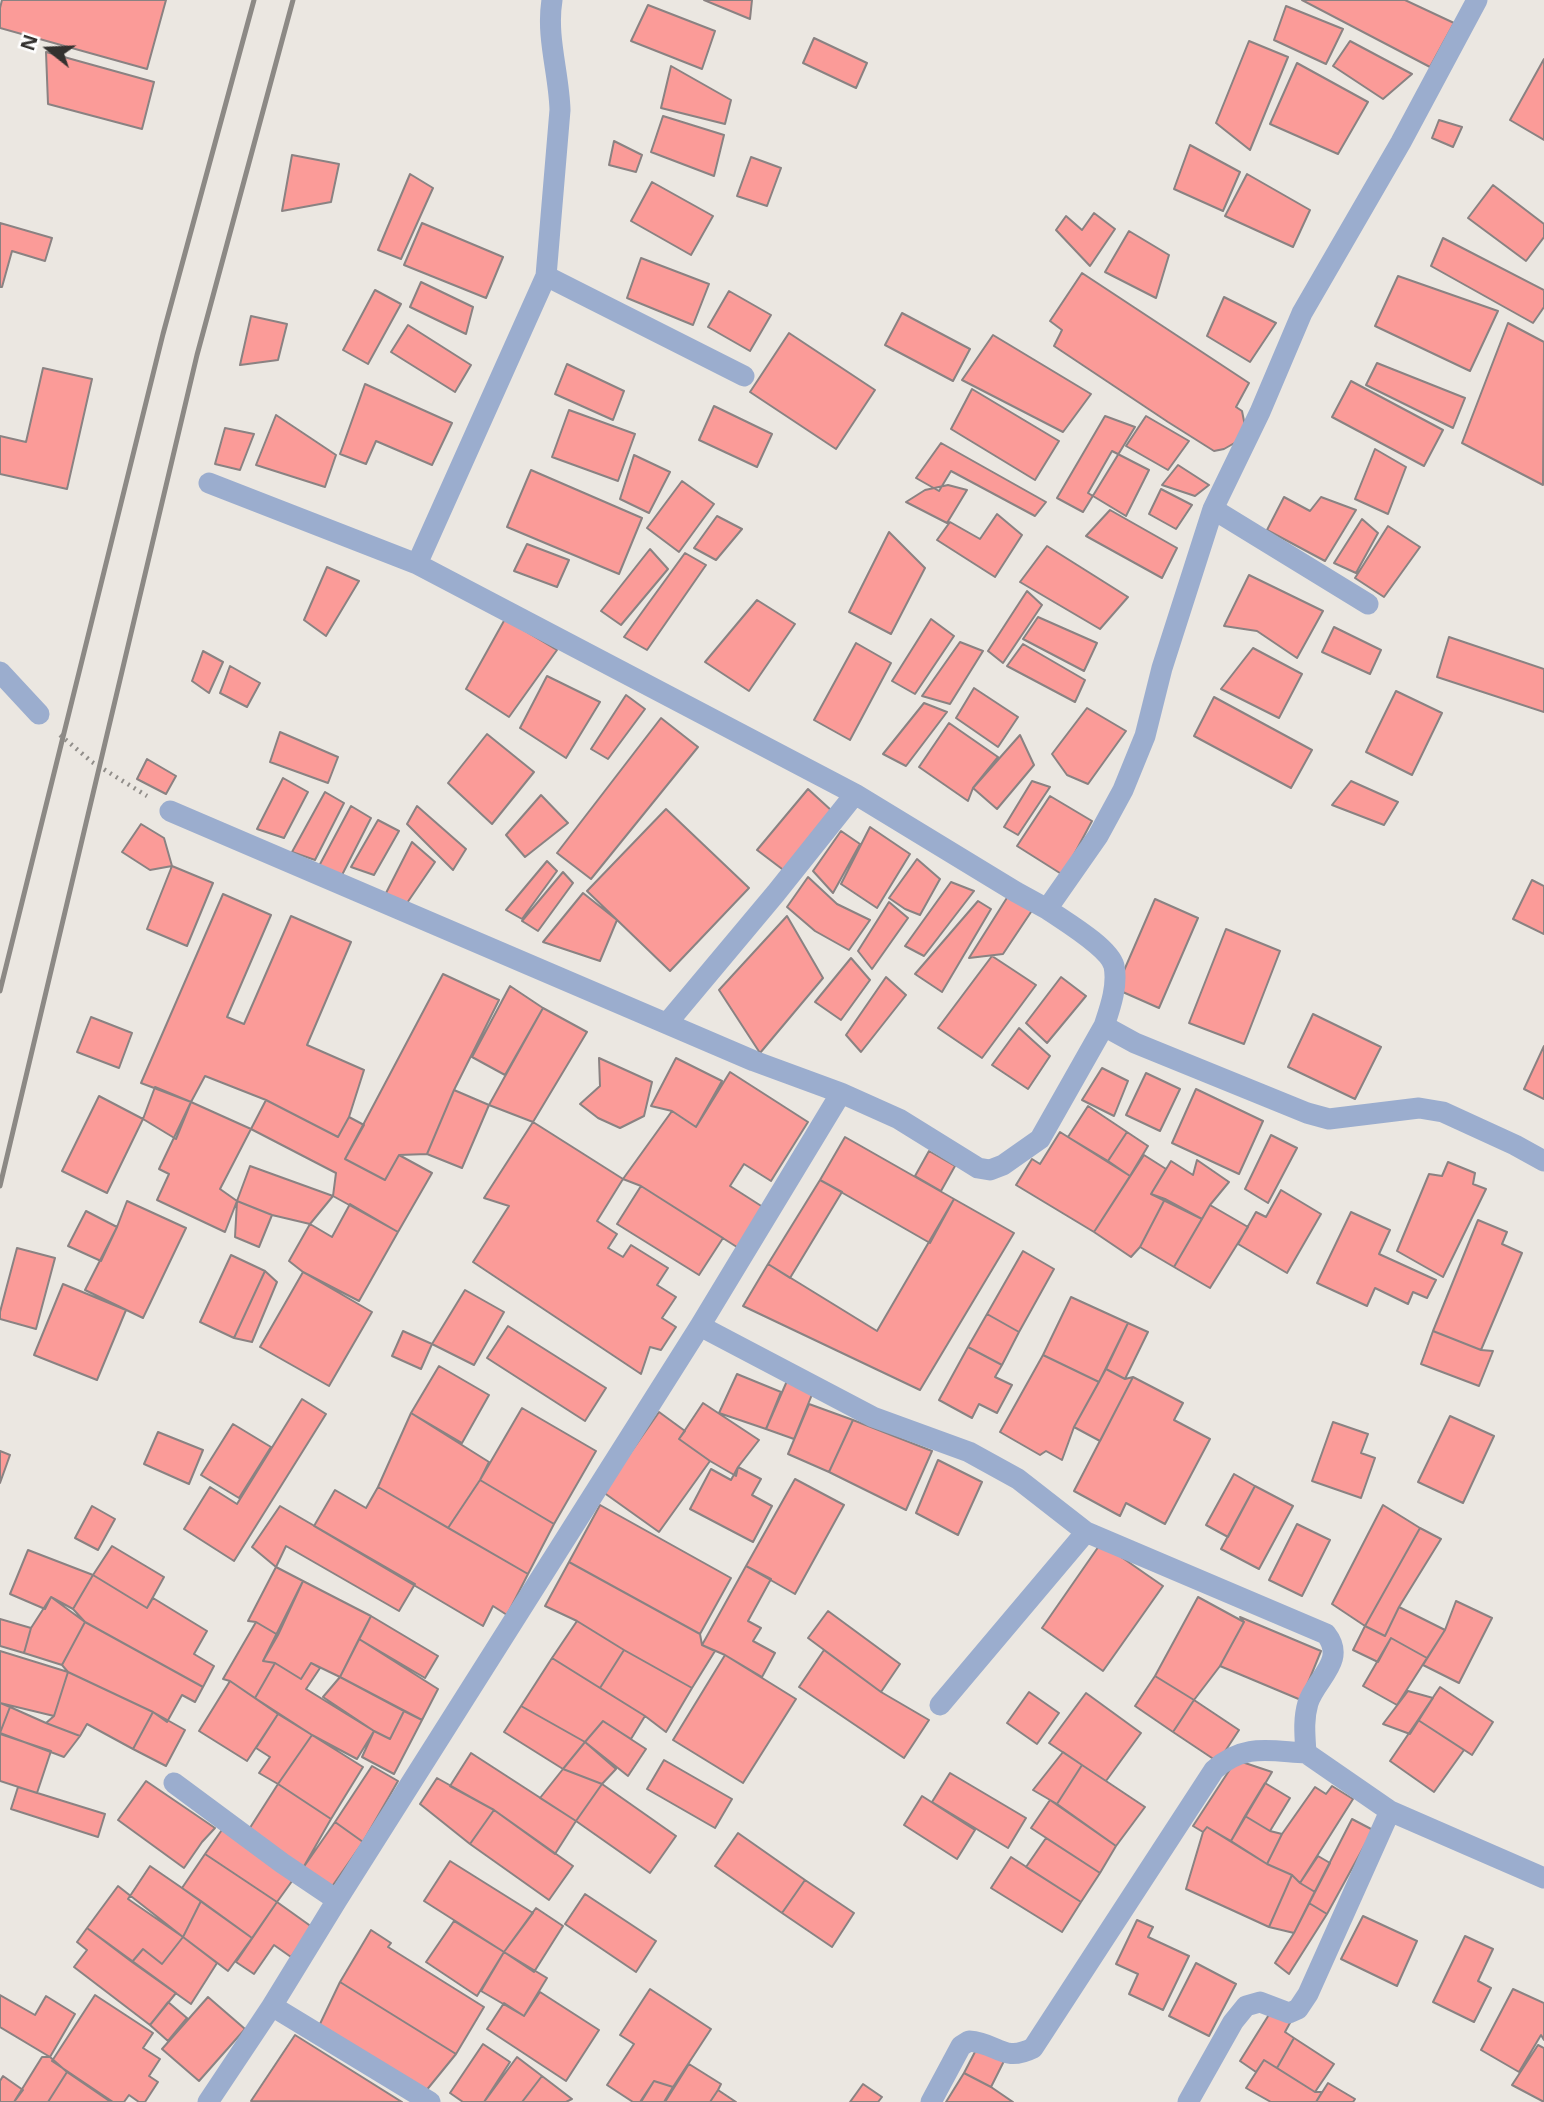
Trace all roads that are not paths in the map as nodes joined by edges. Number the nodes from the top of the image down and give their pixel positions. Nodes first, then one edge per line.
1 (552, 0) edge
2 (1477, 0) edge
3 (546, 276) junction
4 (744, 376) dead end
5 (209, 484) dead end
6 (1213, 509) junction
7 (418, 564) junction
8 (1368, 604) dead end
9 (0, 672) edge
10 (39, 714) road end
11 (855, 794) junction
12 (170, 811) road end
13 (1047, 909) junction
14 (668, 1022) junction
15 (1104, 1026) junction
16 (841, 1093) junction
17 (1544, 1161) edge
18 (700, 1326) junction
19 (1086, 1532) junction
20 (940, 1705) dead end
21 (1306, 1753) junction
22 (174, 1783) dead end
23 (1390, 1811) junction
24 (1544, 1878) edge
25 (337, 1900) junction
26 (272, 2006) junction
27 (208, 2102) edge
28 (430, 2102) edge
29 (931, 2102) edge
30 (1188, 2102) edge

1 - 3 street
2 - 6 street
3 - 4 street
3 - 7 street
5 - 7 street
6 - 8 street
6 - 13 street
7 - 11 street
9 - 10 street
11 - 13 street
11 - 14 street
12 - 14 street
13 - 15 street
14 - 16 street
15 - 16 street
15 - 17 street
16 - 18 street
18 - 19 street
18 - 25 street
19 - 20 street
19 - 21 street
21 - 23 street
21 - 29 street
22 - 25 street
23 - 24 street
23 - 30 street
25 - 26 street
26 - 27 street
26 - 28 street

